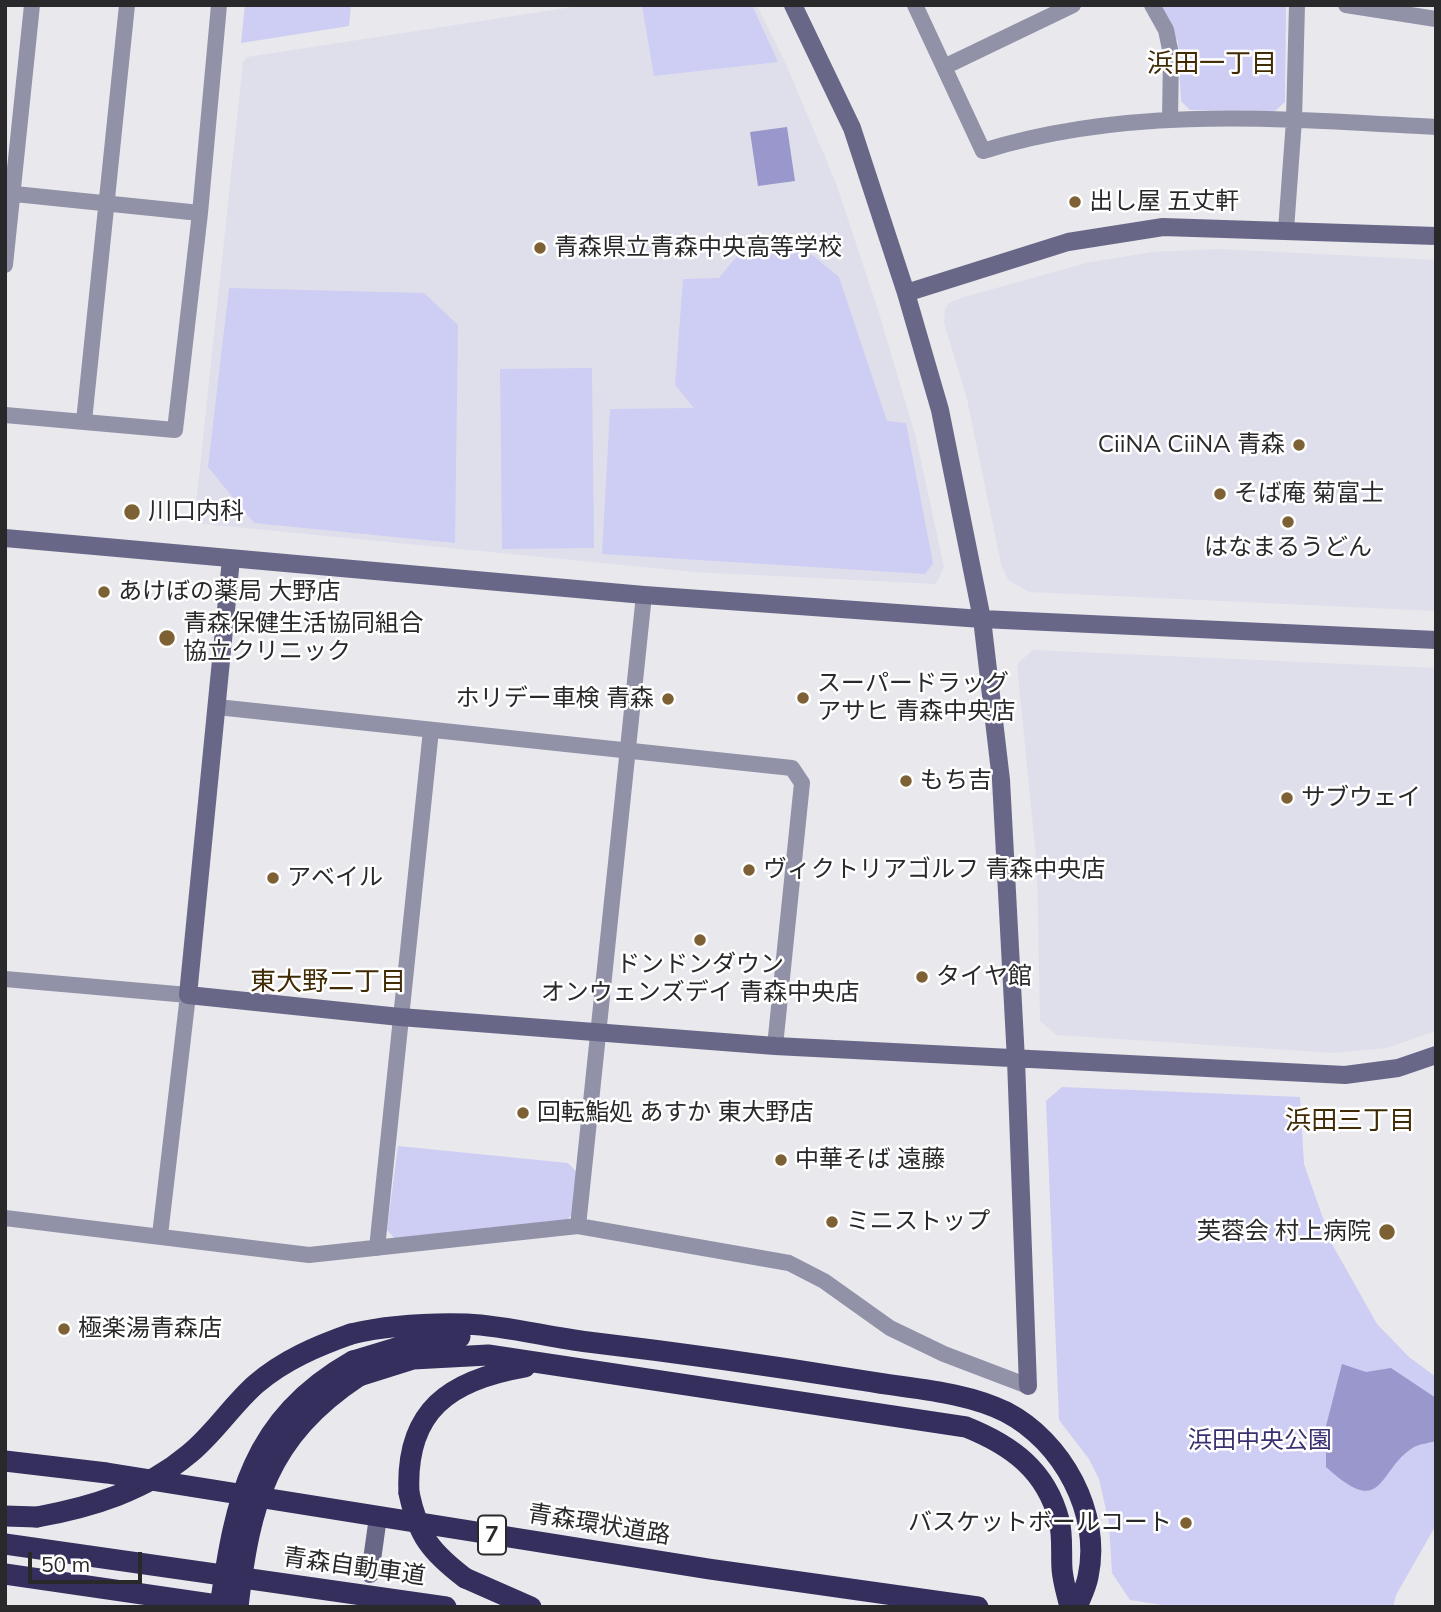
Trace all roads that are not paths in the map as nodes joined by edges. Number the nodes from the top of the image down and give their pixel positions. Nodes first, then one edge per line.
1 (32, 5) edge
2 (127, 5) edge
3 (219, 5) edge
4 (793, 5) edge
5 (915, 5) edge
6 (1073, 5) edge
7 (1152, 5) edge
8 (1297, 5) edge
9 (1346, 5) edge
10 (1436, 19) edge
11 (944, 67) junction
12 (1170, 120) junction
13 (1294, 120) junction
14 (1436, 127) edge
15 (9, 194) edge
16 (105, 203) junction
17 (201, 213) junction
18 (1286, 230) junction
19 (1436, 236) edge
20 (5, 265) edge
21 (906, 293) junction
22 (5, 415) edge
23 (84, 421) junction
24 (5, 538) edge
25 (231, 559) junction
26 (644, 595) junction
27 (982, 619) junction
28 (1436, 640) edge
29 (217, 707) junction
30 (431, 730) junction
31 (628, 750) junction
32 (5, 979) edge
33 (188, 995) junction
34 (401, 1017) junction
35 (598, 1034) junction
36 (775, 1046) junction
37 (1436, 1055) edge
38 (1016, 1060) junction
39 (5, 1218) edge
40 (578, 1226) junction
41 (160, 1235) junction
42 (377, 1248) junction
43 (568, 1339) junction
44 (537, 1364) junction
45 (356, 1369) junction
46 (1028, 1386) joint
47 (5, 1461) edge
48 (5, 1516) edge
49 (378, 1517) junction
50 (5, 1544) edge
51 (5, 1574) edge
52 (370, 1574) dead end
53 (220, 1607) edge
54 (232, 1607) edge
55 (238, 1607) edge
56 (446, 1607) edge
57 (531, 1607) edge
58 (978, 1607) edge
59 (1070, 1607) edge
60 (1077, 1607) edge

1 - 15 street
2 - 16 street
3 - 17 street
4 - 21 street
5 - 11 street
6 - 11 street
7 - 12 street
8 - 13 street
9 - 10 street
11 - 12 street
12 - 13 street
13 - 14 street
13 - 18 street
15 - 16 street
15 - 20 street
16 - 17 street
16 - 23 street
17 - 23 street
18 - 19 street
18 - 21 street
21 - 27 street
22 - 23 street
24 - 25 street
25 - 26 street
25 - 29 street
26 - 27 street
26 - 31 street
27 - 28 street
27 - 38 street
29 - 30 street
29 - 33 street
30 - 31 street
30 - 34 street
31 - 35 street
31 - 36 street
32 - 33 street
33 - 34 street
33 - 41 street
34 - 35 street
34 - 42 street
35 - 36 street
35 - 40 street
36 - 38 street
37 - 38 street
38 - 46 street
39 - 41 street
40 - 42 street
40 - 46 street
41 - 42 street
43 - 45 highway
43 - 48 highway, bridge
43 - 60 highway
44 - 45 highway
44 - 57 highway, bridge
44 - 59 highway
45 - 53 highway, bridge
45 - 55 highway, bridge
47 - 49 highway, 青森環状道路 / 7
49 - 52 street
49 - 58 highway, 青森環状道路 / 7
50 - 56 highway, 青森自動車道
51 - 54 highway

